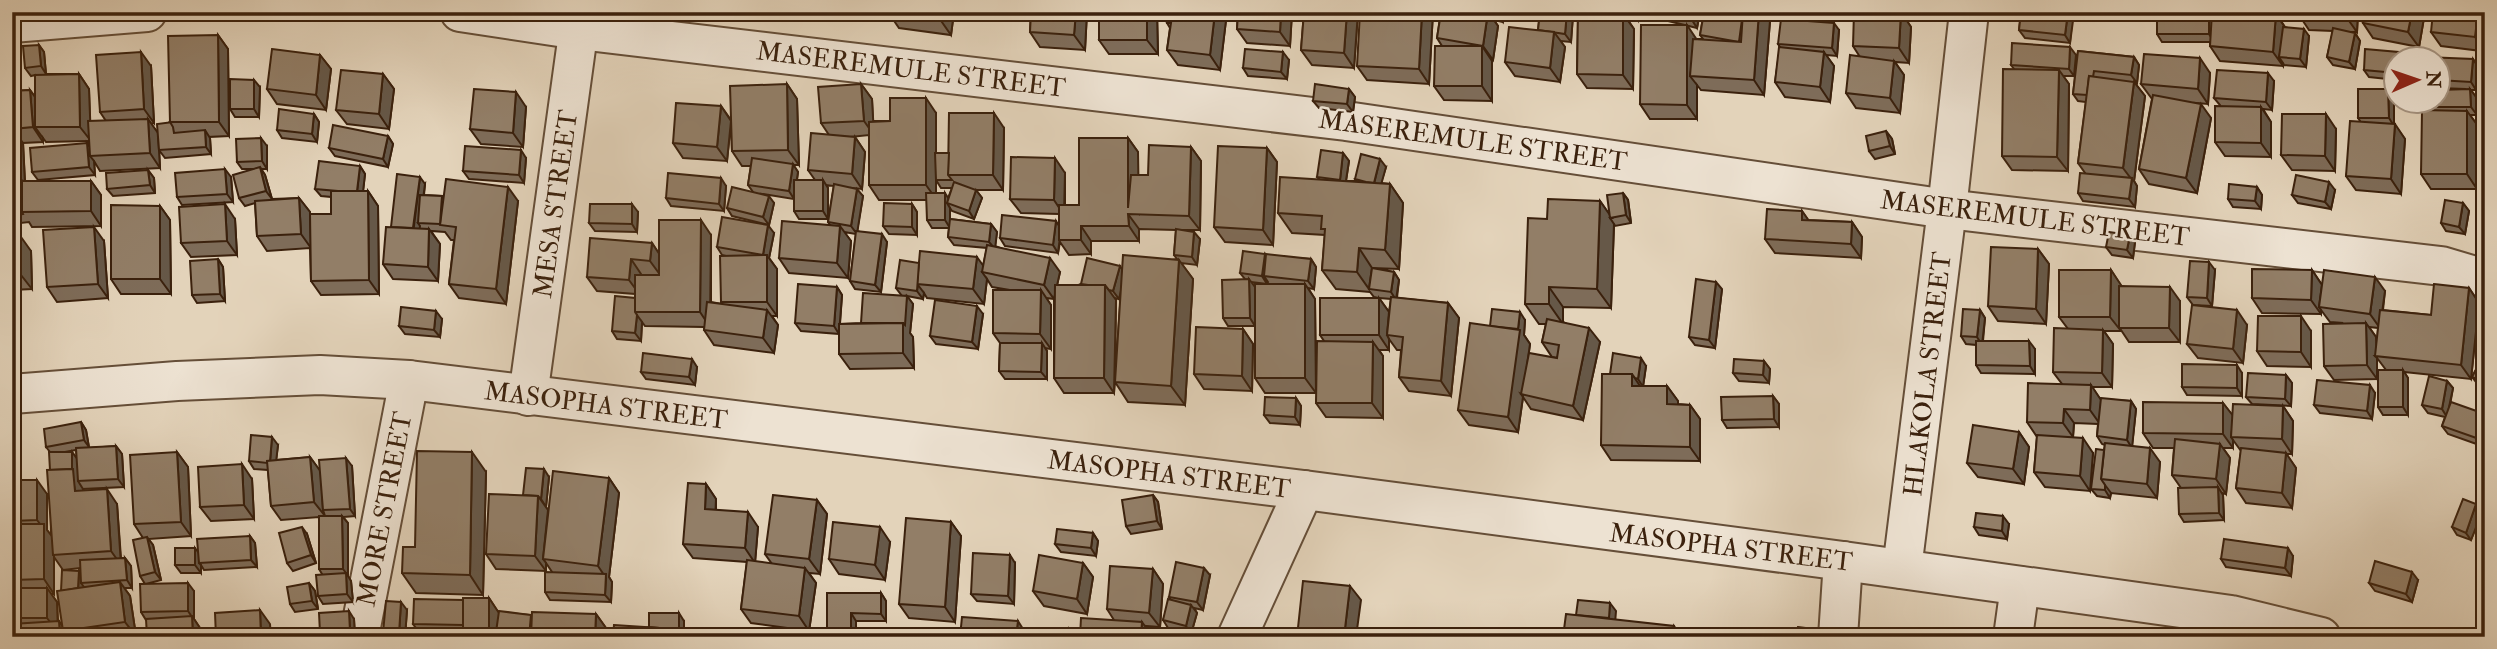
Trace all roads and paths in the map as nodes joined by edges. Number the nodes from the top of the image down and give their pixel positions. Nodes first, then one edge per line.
1 (148, 12) edge
2 (460, 12) edge
3 (1969, 12) edge
4 (580, 21) edge
5 (12, 23) edge
6 (1947, 209) junction
7 (2485, 279) edge
8 (409, 380) junction
9 (12, 394) edge
10 (528, 396) junction
11 (1304, 490) junction
12 (1843, 561) junction
13 (1902, 569) junction
14 (2020, 586) junction
15 (2278, 632) edge
16 (359, 637) edge
17 (1237, 637) edge
18 (1838, 637) edge
19 (2013, 637) edge
20 (2321, 637) edge

1 - 5 street
2 - 4 street, MASEREMULE STREET
3 - 6 street, HLAKOLA STREET
4 - 6 street, MASEREMULE STREET
4 - 10 street, MESA STREET
6 - 7 street, MASEREMULE STREET
6 - 13 street, HLAKOLA STREET
8 - 9 street, MASOPHA STREET
8 - 10 street, MASOPHA STREET
8 - 16 street, MORE STREET
10 - 11 street, MASOPHA STREET
11 - 12 street, MASOPHA STREET
11 - 17 street
12 - 13 street, MASOPHA STREET
12 - 18 street
13 - 14 street, MASOPHA STREET
14 - 15 street, MASOPHA STREET
14 - 19 street
15 - 20 street, MASOPHA STREET

